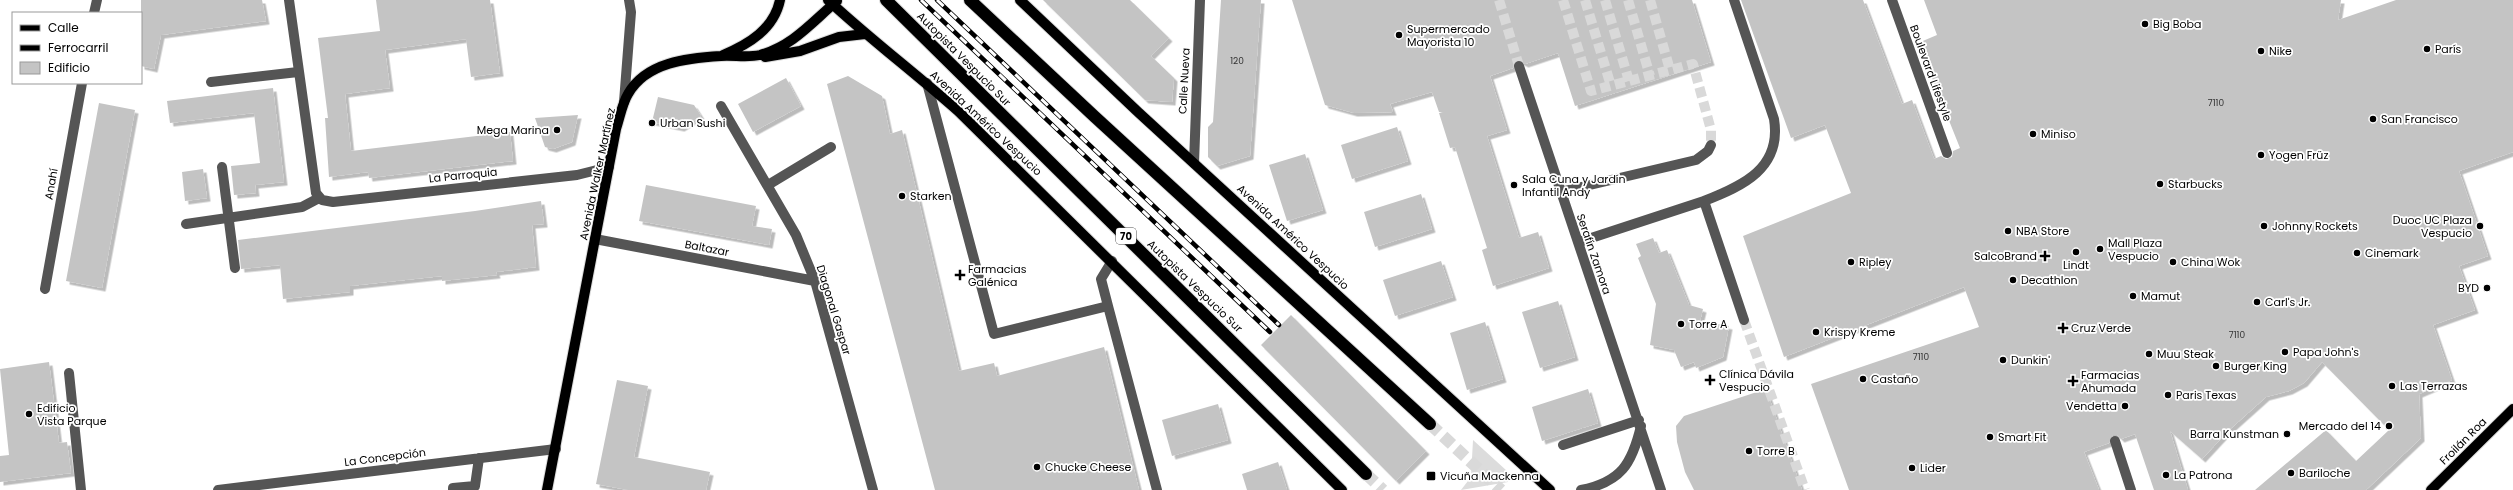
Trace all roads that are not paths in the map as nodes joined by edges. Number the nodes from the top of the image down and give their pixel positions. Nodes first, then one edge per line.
1 (97, 0) edge
2 (289, 0) edge
3 (629, 0) edge
4 (780, 0) edge
5 (886, 0) edge
6 (970, 0) edge
7 (1020, 0) edge
8 (1200, 0) edge
9 (1734, 0) edge
10 (1892, 0) edge
11 (833, 1) edge
12 (94, 12) edge
13 (865, 34) junction
14 (722, 56) junction
15 (749, 57) junction
16 (1519, 66) tunnel mouth
17 (298, 72) junction
18 (211, 82) dead end
19 (927, 83) junction
20 (82, 84) edge
21 (624, 104) junction
22 (721, 106) dead end
23 (1711, 144) dead end
24 (831, 147) dead end
25 (1947, 154) dead end
26 (1194, 163) junction
27 (222, 167) dead end
28 (609, 167) junction
29 (768, 185) junction
30 (1560, 192) junction
31 (319, 198) junction
32 (1704, 201) junction
33 (229, 218) junction
34 (186, 224) dead end
35 (596, 239) junction
36 (1578, 242) junction
37 (1112, 261) junction
38 (235, 268) dead end
39 (815, 281) junction
40 (45, 289) dead end
41 (1108, 306) junction
42 (1744, 320) tunnel mouth
43 (69, 373) dead end
44 (2513, 409) edge
45 (1640, 423) junction
46 (1430, 424) tunnel mouth
47 (2115, 441) dead end
48 (1563, 445) dead end
49 (556, 449) junction
50 (479, 458) junction
51 (1366, 474) tunnel mouth
52 (81, 490) edge
53 (218, 490) edge
54 (453, 490) edge
55 (547, 490) edge
56 (873, 490) edge
57 (1157, 490) edge
58 (1342, 490) edge
59 (1550, 490) edge
60 (1581, 490) edge
61 (1661, 490) edge
62 (2131, 490) edge
63 (2431, 490) edge

1 - 12 street
2 - 17 street
3 - 21 street
4 - 14 main road
5 - 51 highway, Autopista Vespucio Sur / 70
6 - 46 highway
7 - 26 main road, Avenida Américo Vespucio
8 - 26 street, Calle Nueva
9 - 32 street
10 - 25 street, Boulevard Lifestyle
11 - 13 main road, Avenida Américo Vespucio
11 - 15 main road, Avenida Walker Martínez
13 - 15 main road
13 - 19 main road, Avenida Américo Vespucio
14 - 15 main road, Avenida Walker Martínez
14 - 21 main road, Avenida Walker Martínez
16 - 30 street, Serafín Zamora
17 - 18 street
17 - 31 street
19 - 37 main road, Avenida Américo Vespucio
19 - 41 street
20 - 40 street, Anahí
21 - 28 main road, Avenida Walker Martínez
22 - 29 street, Diagonal Gaspar
23 - 30 street
24 - 29 street
26 - 59 main road, Avenida Américo Vespucio
27 - 33 street
28 - 31 street, La Parroquia
28 - 35 main road, Avenida Walker Martínez
29 - 39 street, Diagonal Gaspar
30 - 36 street, Serafín Zamora
31 - 33 street
32 - 36 street
32 - 42 street
33 - 34 street
33 - 38 street
35 - 39 street, Baltazar
35 - 49 main road, Avenida Walker Martínez
36 - 45 street, Serafín Zamora
37 - 41 street
37 - 58 main road, Avenida Américo Vespucio
39 - 56 street, Diagonal Gaspar
41 - 57 street
43 - 52 street
44 - 63 main road, Froilán Roa
45 - 48 street
45 - 60 street
45 - 61 street, Serafín Zamora
47 - 62 street
49 - 50 street, La Concepción
49 - 55 main road, Avenida Walker Martínez
50 - 53 street, La Concepción
50 - 54 street

